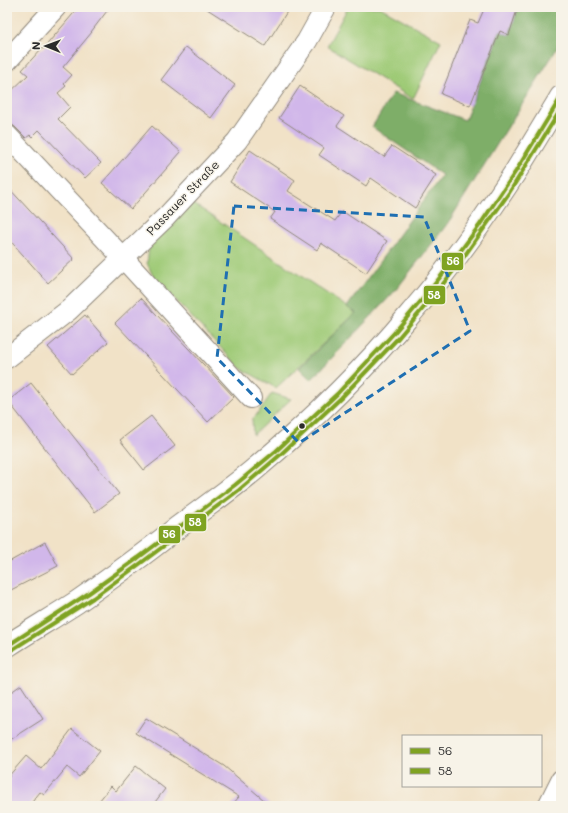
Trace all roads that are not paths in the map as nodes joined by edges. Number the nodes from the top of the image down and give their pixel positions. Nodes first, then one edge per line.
1 (56, 7) edge
2 (326, 7) edge
3 (7, 61) edge
4 (561, 97) edge
5 (7, 135) edge
6 (123, 258) junction
7 (7, 358) edge
8 (251, 398) dead end
9 (7, 646) edge
10 (561, 780) edge
11 (548, 806) edge

1 - 3 street
2 - 6 street, Passauer Straße
4 - 9 main road
5 - 6 street
6 - 7 street, Passauer Straße
6 - 8 street
10 - 11 street

